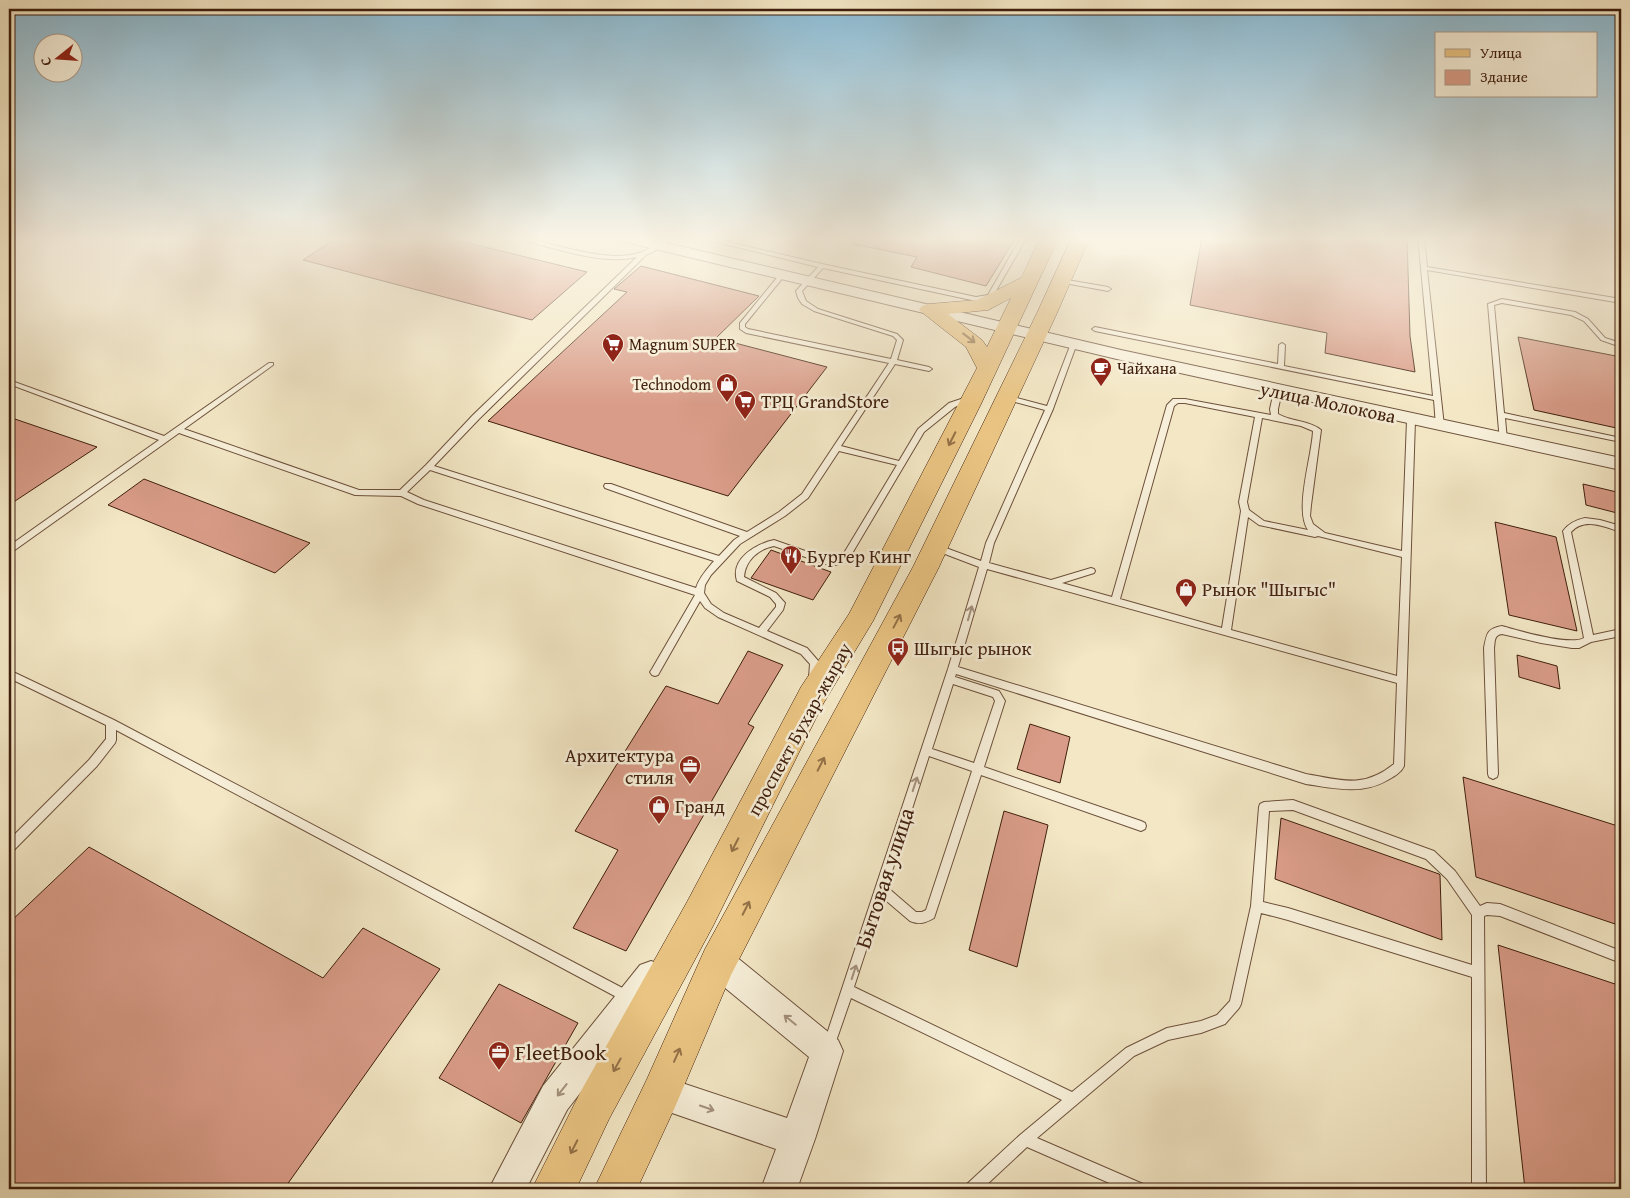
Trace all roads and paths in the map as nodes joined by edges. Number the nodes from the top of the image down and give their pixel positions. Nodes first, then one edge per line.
1 (607, 293) edge
2 (767, 293) edge
3 (799, 293) edge
4 (859, 293) edge
5 (948, 293) edge
6 (992, 293) edge
7 (1006, 293) edge
8 (1023, 293) edge
9 (1055, 293) edge
10 (1427, 293) edge
11 (1573, 293) edge
12 (1621, 301) edge
13 (929, 310) junction
14 (1094, 328) dead end
15 (1005, 329) junction
16 (1035, 336) junction
17 (1282, 344) dead end
18 (1621, 345) edge
19 (1073, 346) junction
20 (894, 360) junction
21 (271, 364) dead end
22 (987, 367) junction
23 (1281, 367) junction
24 (930, 369) dead end
25 (9, 382) edge
26 (1278, 391) junction
27 (973, 397) junction
28 (1006, 397) junction
29 (1437, 399) junction
30 (1049, 409) junction
31 (1501, 414) junction
32 (1259, 415) junction
33 (1280, 419) junction
34 (1411, 420) junction
35 (1440, 426) junction
36 (178, 430) junction
37 (165, 439) junction
38 (1503, 440) junction
39 (1621, 440) edge
40 (838, 448) junction
41 (902, 464) junction
42 (1621, 464) edge
43 (429, 467) junction
44 (608, 486) dead end
45 (402, 493) junction
46 (1245, 511) junction
47 (1621, 529) edge
48 (746, 535) junction
49 (1323, 535) junction
50 (934, 547) junction
51 (9, 550) edge
52 (1406, 555) junction
53 (720, 560) junction
54 (984, 565) junction
55 (1091, 571) dead end
56 (1050, 584) junction
57 (700, 593) junction
58 (1115, 602) junction
59 (761, 632) junction
60 (1226, 632) junction
61 (1621, 633) edge
62 (1589, 638) junction
63 (655, 672) dead end
64 (9, 674) edge
65 (952, 674) junction
66 (1402, 681) junction
67 (812, 696) junction
68 (848, 712) junction
69 (111, 723) junction
70 (926, 751) junction
71 (978, 769) junction
72 (1493, 774) dead end
73 (1141, 826) dead end
74 (9, 847) edge
75 (881, 889) junction
76 (1257, 906) junction
77 (1478, 913) junction
78 (700, 914) junction
79 (1621, 957) edge
80 (718, 962) junction
81 (1478, 974) junction
82 (848, 990) junction
83 (632, 1000) junction
84 (827, 1051) junction
85 (661, 1093) junction
86 (1073, 1099) junction
87 (798, 1139) junction
88 (1025, 1140) junction
89 (507, 1189) edge
90 (553, 1189) edge
91 (615, 1189) edge
92 (779, 1189) edge
93 (972, 1189) edge
94 (1138, 1189) edge
95 (1479, 1189) edge

1 - 43 lane
2 - 20 lane
3 - 20 lane
4 - 13 street, улица Молокова
5 - 6 lane
7 - 13 main road
8 - 15 main road, проспект Бухар-жырау
9 - 16 main road, проспект Бухар-жырау
10 - 29 lane
11 - 12 lane
13 - 15 street, улица Молокова
13 -> 22 main road
14 - 23 lane
15 - 16 street, улица Молокова
15 - 22 main road, проспект Бухар-жырау
16 - 19 street, улица Молокова
16 - 28 main road, проспект Бухар-жырау
17 - 23 lane
18 - 31 lane
19 - 26 street, улица Молокова
19 - 30 lane, Бытовая улица
20 - 24 lane
20 - 40 lane
21 - 36 lane
22 - 27 main road, проспект Бухар-жырау
23 - 29 lane
25 - 37 lane
26 - 33 lane
26 - 34 street, улица Молокова
27 - 41 lane
27 -> 67 main road, проспект Бухар-жырау
28 - 30 lane
28 - 50 main road, проспект Бухар-жырау
29 - 35 lane
30 - 54 lane, Бытовая улица
31 - 38 lane
31 - 39 lane
32 - 33 lane
32 - 46 lane
32 - 58 lane
33 - 49 lane
34 - 35 street, улица Молокова
34 - 52 lane
35 - 38 street, улица Молокова
36 - 37 lane
36 - 45 lane
37 - 51 lane
38 - 42 street, улица Молокова
40 - 41 lane
40 - 48 lane
41 - 59 lane
43 - 45 lane
43 - 53 lane
44 - 48 lane
45 - 57 lane
46 - 49 lane
46 - 60 lane
47 - 62 lane
48 - 53 lane
49 - 52 lane
50 - 54 lane
68 -> 50 main road, проспект Бухар-жырау
52 - 66 lane
53 - 57 lane
54 - 56 lane
65 -> 54 lane, Бытовая улица
55 - 56 lane
56 - 58 lane
57 - 59 lane
57 - 63 lane
58 - 60 lane
59 - 67 lane
60 - 66 lane
61 - 62 lane
62 - 72 lane
64 - 69 lane
65 - 66 lane
65 - 70 lane, Бытовая улица
65 - 71 lane
67 - 68 main road
67 -> 78 main road, проспект Бухар-жырау
80 -> 68 main road, проспект Бухар-жырау
69 - 74 lane
69 - 83 lane
70 - 71 lane
75 -> 70 lane, Бытовая улица
71 - 73 lane
71 - 75 lane
82 -> 75 lane, Бытовая улица
76 - 77 lane
76 - 81 lane
76 - 86 lane
77 - 79 lane
77 - 81 lane
78 - 83 street
78 -> 90 main road, проспект Бухар-жырау
84 -> 80 street
85 -> 80 main road, проспект Бухар-жырау
81 - 95 lane
82 - 84 lane, Бытовая улица
82 - 86 lane
83 -> 89 street
84 - 87 street, Бытовая улица
85 -> 87 street
85 - 91 main road, проспект Бухар-жырау
86 - 88 lane
87 - 92 street, Бытовая улица
88 - 93 lane
88 - 94 lane

